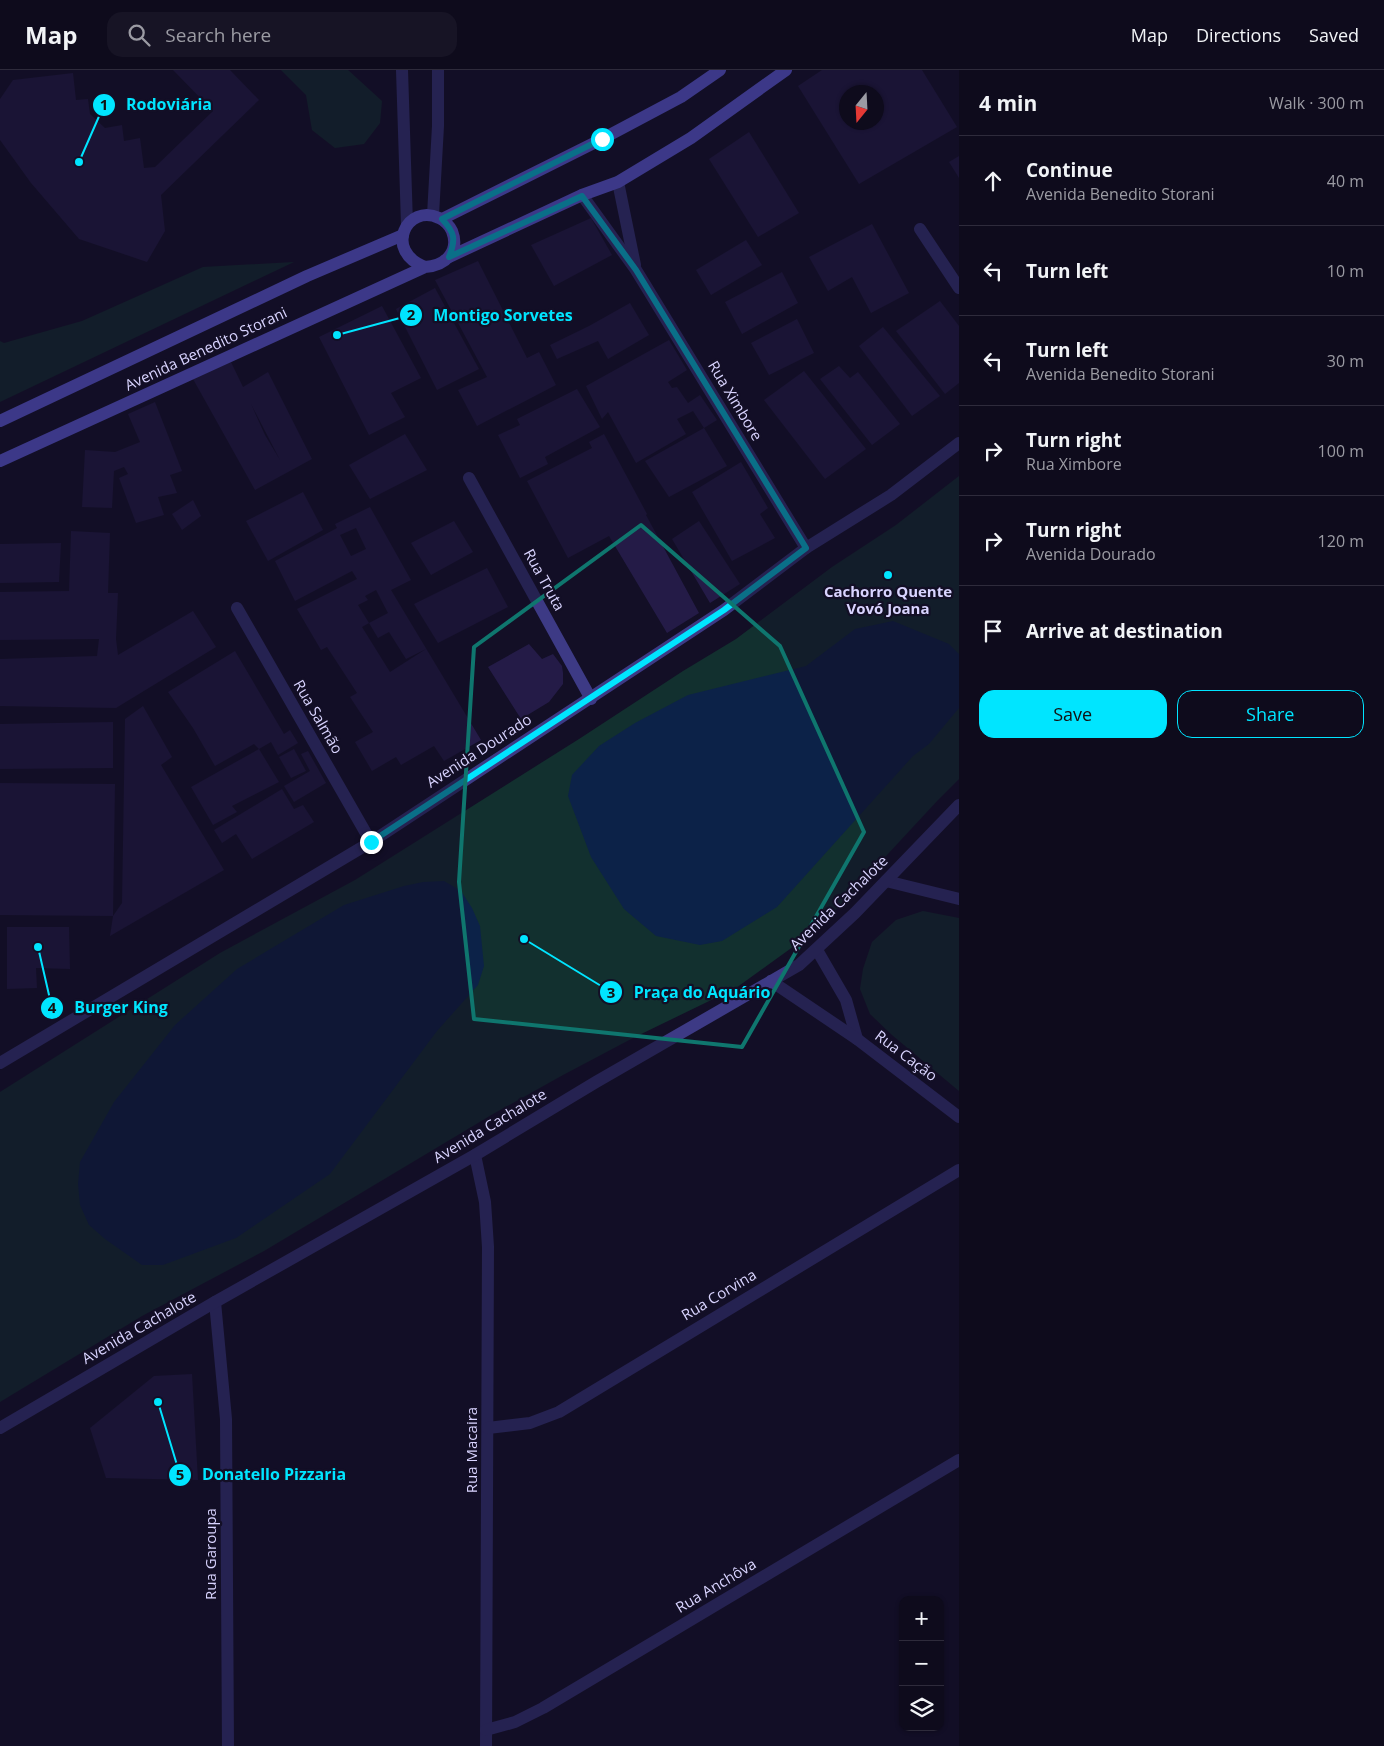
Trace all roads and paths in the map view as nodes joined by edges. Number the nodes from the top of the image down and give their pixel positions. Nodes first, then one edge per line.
1 (402, 70) edge
2 (438, 70) edge
3 (720, 70) edge
4 (786, 70) edge
5 (618, 182) junction
6 (582, 196) junction
7 (438, 217) junction
8 (920, 229) dead end
9 (405, 230) junction
10 (449, 257) junction
11 (425, 267) junction
12 (636, 270) junction
13 (959, 288) edge
14 (0, 421) edge
15 (959, 443) edge
16 (0, 461) edge
17 (469, 478) dead end
18 (806, 548) junction
19 (237, 608) dead end
20 (591, 698) junction
21 (959, 805) edge
22 (371, 842) junction
23 (886, 881) junction
24 (959, 899) edge
25 (817, 950) junction
26 (771, 980) junction
27 (857, 1039) junction
28 (0, 1063) edge
29 (959, 1117) edge
30 (475, 1155) junction
31 (959, 1170) edge
32 (215, 1302) junction
33 (0, 1428) edge
34 (488, 1428) junction
35 (959, 1460) edge
36 (486, 1730) junction
37 (228, 1746) edge
38 (486, 1746) edge

1 - 9 street
2 - 7 street
3 - 7 main road
4 - 5 main road
5 - 6 main road
5 - 12 street, Rua Ximbore
6 - 10 main road
6 - 12 street, Rua Ximbore
7 - 9 main road
7 - 10 main road
8 - 13 street
9 - 11 main road
9 - 14 main road, Avenida Benedito Storani
10 - 11 main road
11 - 16 main road, Avenida Benedito Storani
12 - 18 street, Rua Ximbore
15 - 18 street, Avenida Dourado
17 - 20 street, Rua Truta
18 - 20 street, Avenida Dourado
19 - 22 street, Rua Salmão
20 - 22 street, Avenida Dourado
21 - 23 street, Avenida Cachalote
22 - 28 street, Avenida Dourado
23 - 24 street
23 - 25 street, Avenida Cachalote
25 - 26 street, Avenida Cachalote
25 - 27 street
26 - 27 street, Rua Cação
26 - 30 street, Avenida Cachalote
27 - 29 street, Rua Cação
30 - 32 street, Avenida Cachalote
30 - 34 street, Rua Macaira
31 - 34 street, Rua Corvina
32 - 33 street, Avenida Cachalote
32 - 37 street, Rua Garoupa
34 - 36 street, Rua Macaira
35 - 36 street, Rua Anchôva
36 - 38 street, Rua Macaira

